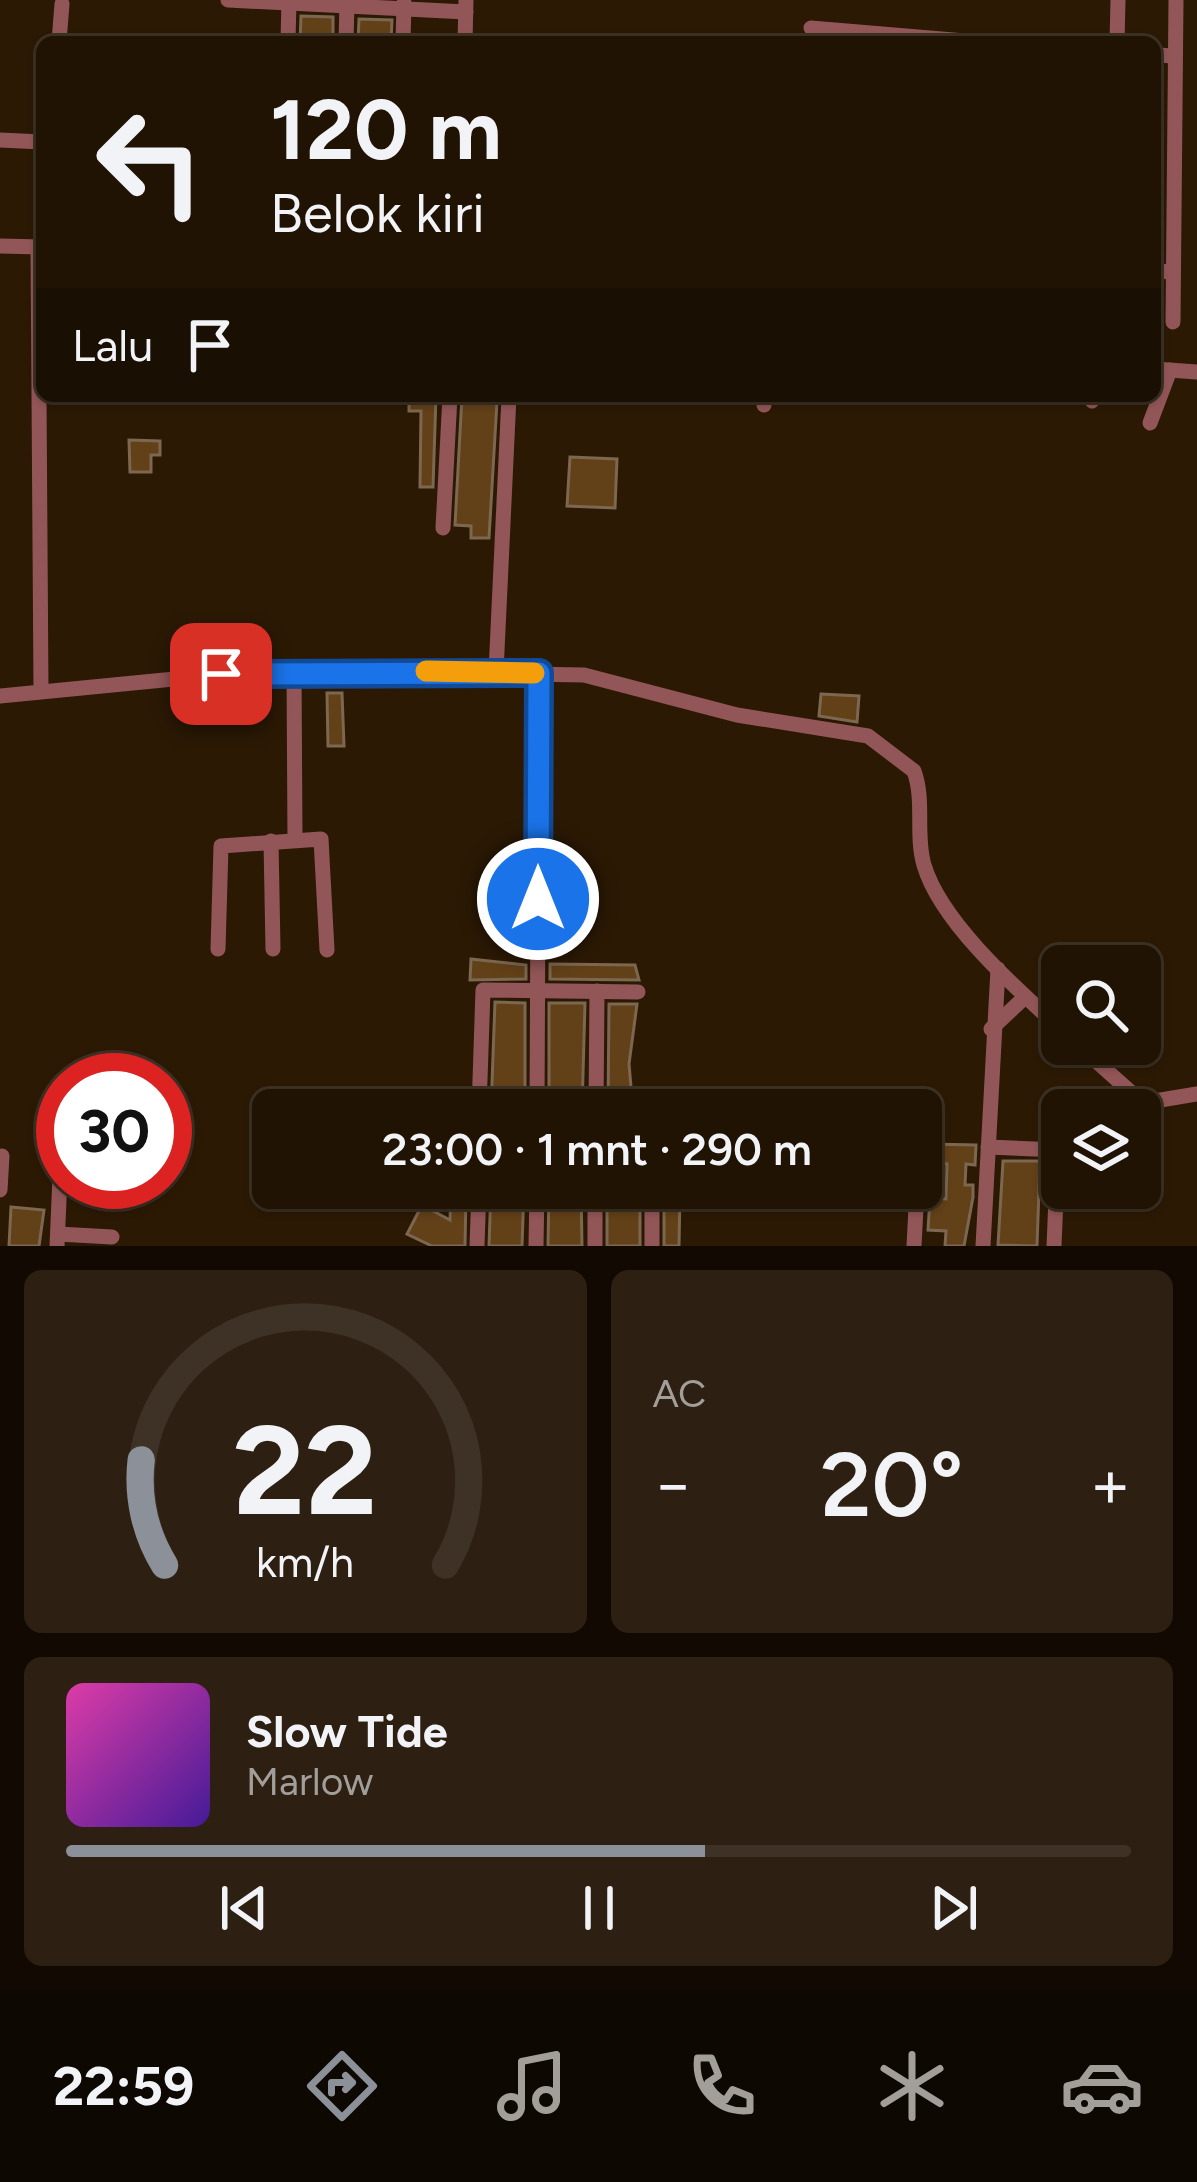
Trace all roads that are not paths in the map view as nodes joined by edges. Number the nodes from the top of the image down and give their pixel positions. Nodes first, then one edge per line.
1 (228, 0) edge
2 (1118, 0) edge
3 (1176, 0) edge
4 (289, 2) edge
5 (62, 4) dead end
6 (347, 4) edge
7 (404, 5) edge
8 (466, 6) edge
9 (822, 33) edge
10 (59, 36) edge
11 (288, 36) edge
12 (346, 36) edge
13 (403, 36) edge
14 (465, 36) edge
15 (859, 36) edge
16 (1117, 36) edge
17 (1161, 56) edge
18 (1175, 56) junction
19 (0, 140) edge
20 (36, 142) edge
21 (0, 245) edge
22 (36, 247) edge
23 (1161, 271) edge
24 (1173, 272) junction
25 (1173, 322) dead end
26 (1162, 370) edge
27 (1197, 372) edge
28 (40, 402) edge
29 (450, 402) edge
30 (509, 402) edge
31 (1155, 402) edge
32 (1150, 423) dead end
33 (443, 528) dead end
34 (294, 670) junction
35 (496, 672) junction
36 (539, 673) junction
37 (41, 690) junction
38 (0, 696) edge
39 (295, 840) junction
40 (271, 841) junction
41 (218, 949) dead end
42 (273, 949) dead end
43 (328, 950) dead end
44 (998, 969) junction
45 (537, 990) junction
46 (597, 991) junction
47 (638, 992) dead end
48 (1025, 997) junction
49 (1041, 1011) edge
50 (991, 1029) junction
51 (1100, 1065) edge
52 (479, 1089) edge
53 (537, 1089) edge
54 (596, 1089) edge
55 (1197, 1094) edge
56 (988, 1147) junction
57 (2, 1156) edge
58 (0, 1190) edge
59 (59, 1209) edge
60 (478, 1209) edge
61 (537, 1209) edge
62 (595, 1209) edge
63 (652, 1209) edge
64 (916, 1209) edge
65 (112, 1237) dead end
66 (57, 1240) edge
67 (477, 1246) edge
68 (536, 1246) edge
69 (595, 1246) edge
70 (652, 1246) edge
71 (914, 1246) edge
72 (982, 1246) edge
73 (1054, 1246) edge

1 - 4 street
2 - 16 street
3 - 18 street
4 - 6 street
4 - 11 street
5 - 10 street
6 - 7 street
6 - 12 street
7 - 8 street
7 - 13 street
8 - 14 street
9 - 15 street
17 - 18 street
18 - 24 street
19 - 20 street
21 - 22 street
23 - 24 street
24 - 25 street
26 - 27 street
28 - 37 street
29 - 33 street
30 - 35 street
31 - 32 street
34 - 35 street
34 - 37 street
34 - 39 street
35 - 36 street
36 - 44 street
36 - 45 street
37 - 38 street
39 - 40 street
39 - 43 street
40 - 41 street
40 - 42 street
44 - 48 street
44 - 50 street
45 - 46 street
45 - 52 street
45 - 53 street
46 - 47 street
46 - 54 street
48 - 49 street
48 - 50 street
50 - 56 street
51 - 55 street
56 - 72 street
56 - 73 street
57 - 58 street
59 - 66 street
60 - 67 street
61 - 68 street
62 - 69 street
63 - 70 street
64 - 71 street
65 - 66 street

